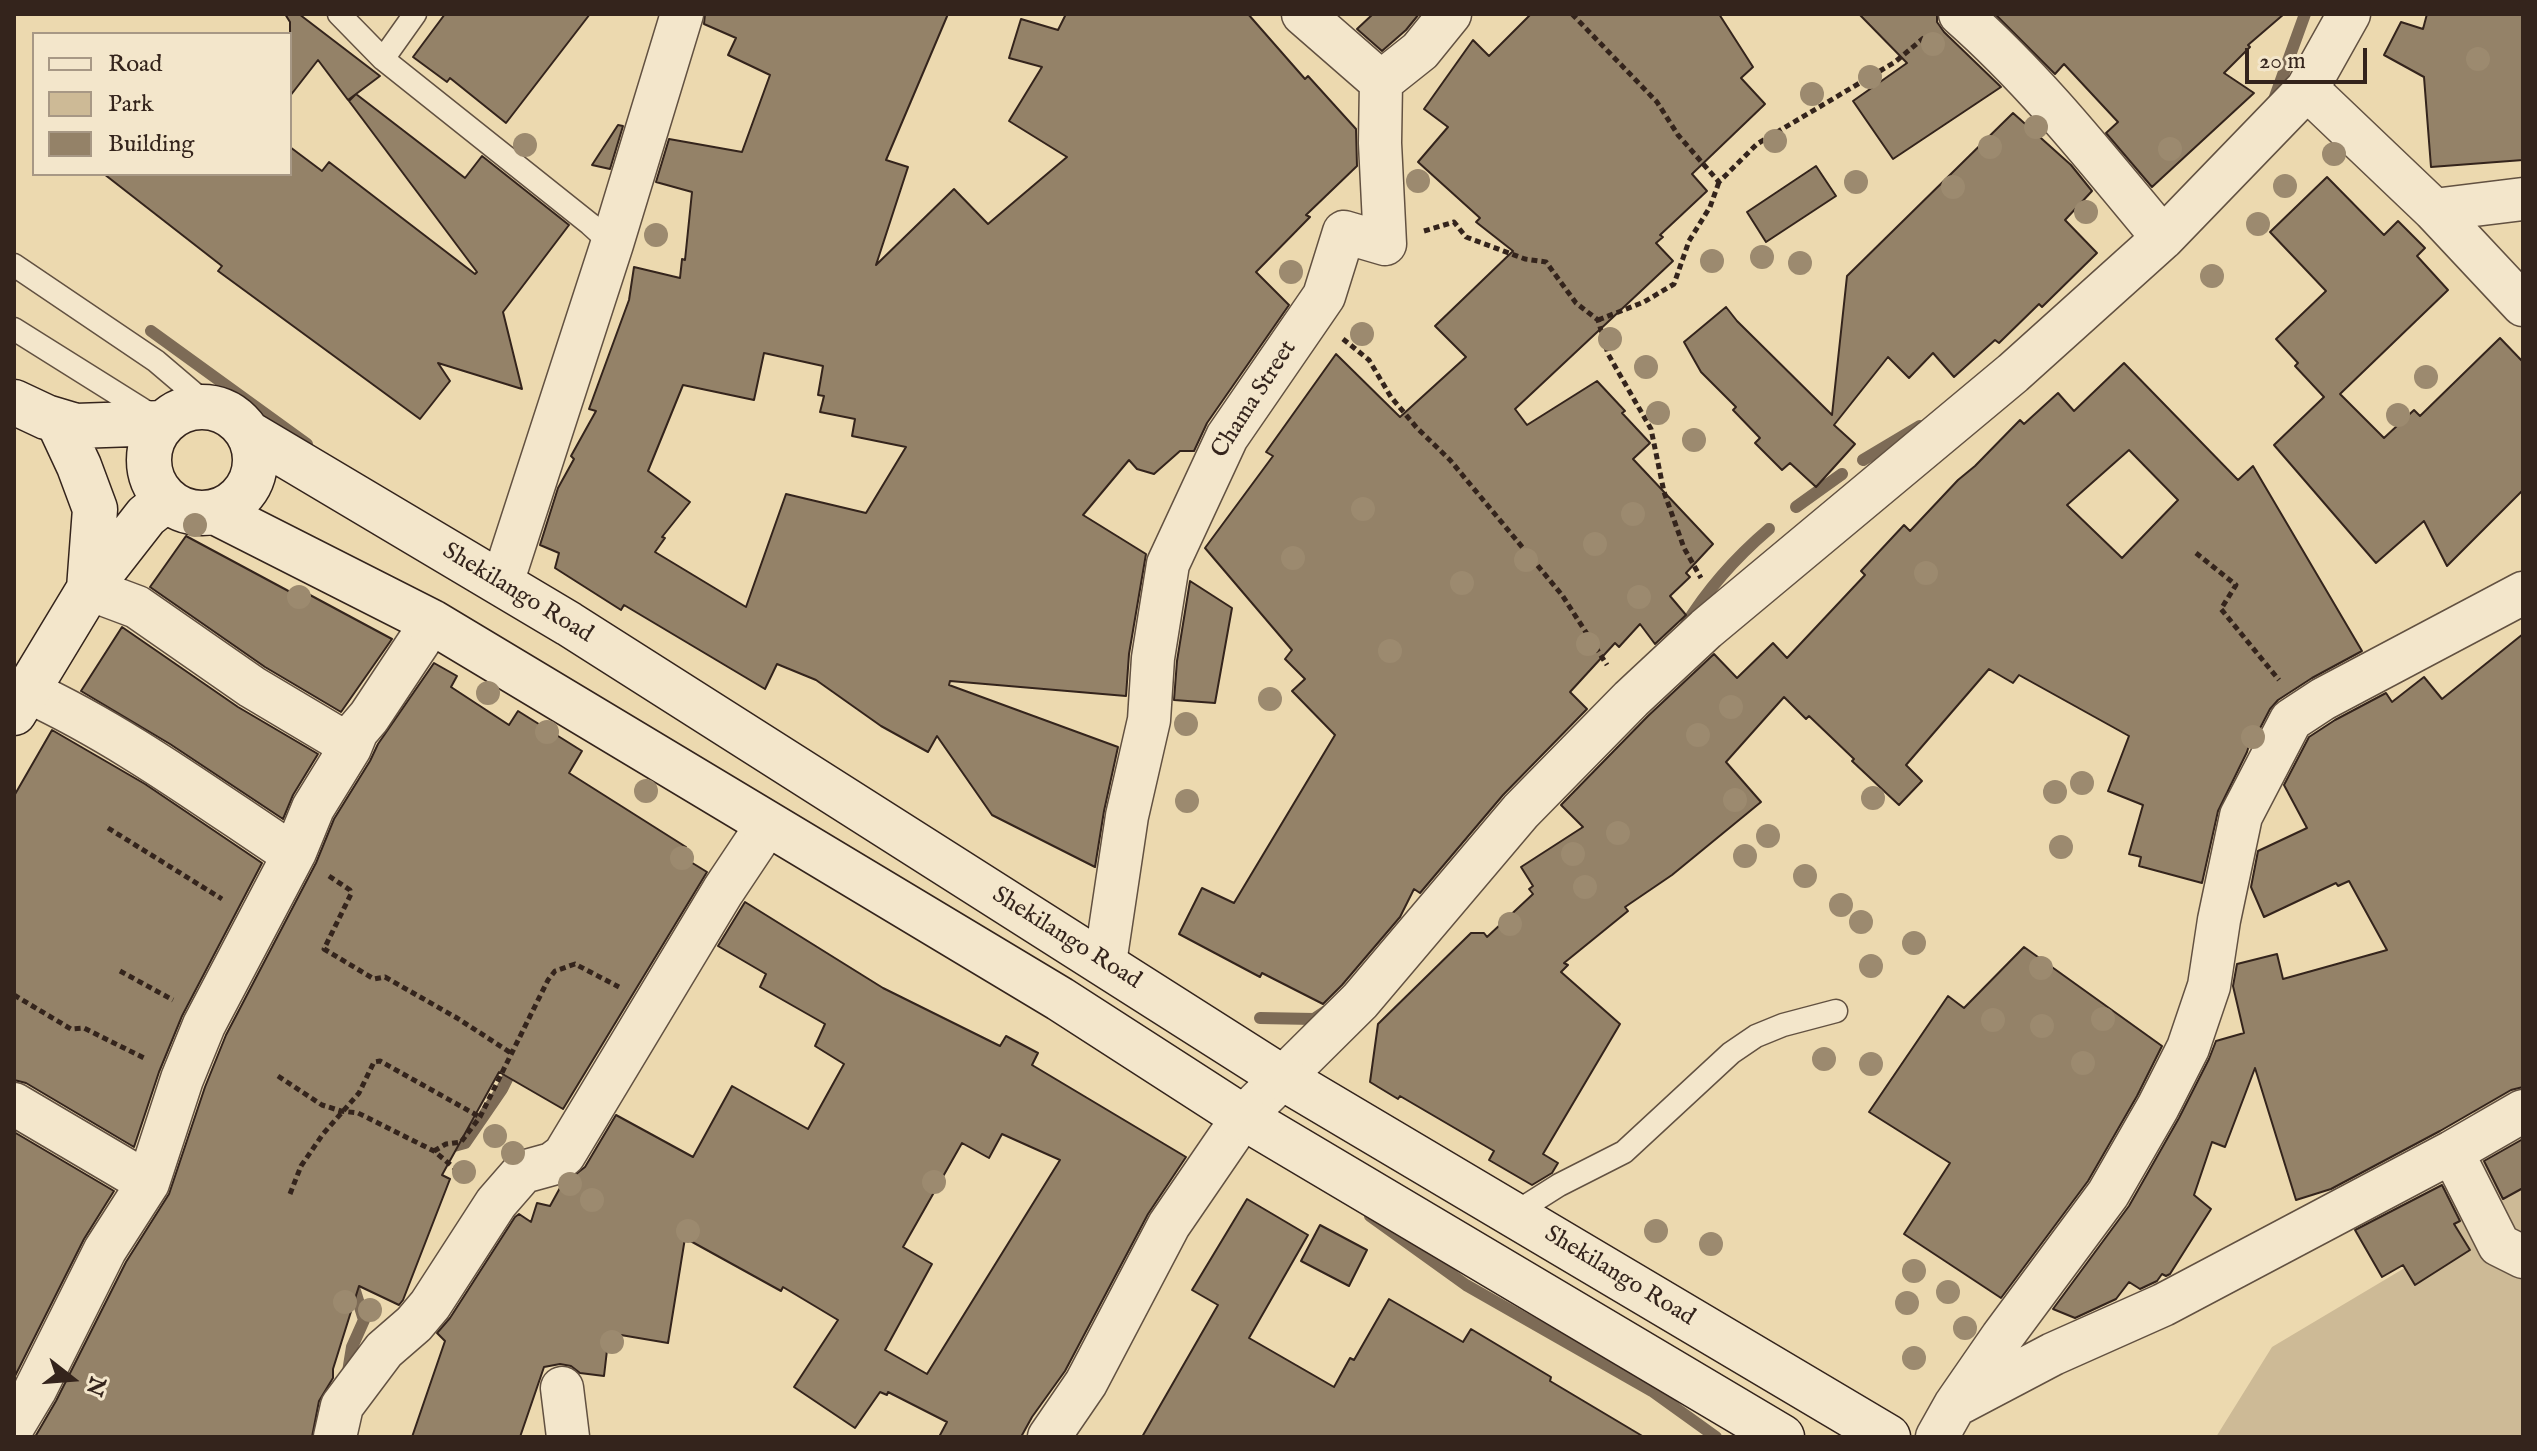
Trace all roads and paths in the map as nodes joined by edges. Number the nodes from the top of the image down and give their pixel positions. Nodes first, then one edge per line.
1 (339, 14) edge
2 (415, 14) edge
3 (682, 14) edge
4 (1303, 14) edge
5 (1450, 14) edge
6 (1572, 14) edge
7 (2349, 14) edge
8 (1945, 24) edge
9 (383, 59) junction
10 (1381, 82) junction
11 (2307, 89) junction
12 (1719, 182) junction
13 (2523, 199) edge
14 (2434, 210) junction
15 (2163, 238) junction
16 (612, 244) junction
17 (1385, 244) junction
18 (14, 265) edge
19 (1324, 296) junction
20 (2523, 305) edge
21 (1598, 320) junction
22 (14, 329) edge
23 (14, 402) edge
24 (210, 407) junction
25 (58, 421) junction
26 (163, 423) junction
27 (248, 433) junction
28 (166, 500) junction
29 (215, 512) junction
30 (2196, 553) dead end
31 (502, 583) junction
32 (89, 589) junction
33 (2523, 593) edge
34 (423, 617) junction
35 (1706, 629) junction
36 (1631, 699) junction
37 (20, 702) edge
38 (2291, 720) junction
39 (341, 740) junction
40 (767, 825) junction
41 (108, 828) dead end
42 (289, 850) junction
43 (254, 919) junction
44 (1105, 963) junction
45 (120, 971) dead end
46 (14, 995) edge
47 (655, 1006) junction
48 (1836, 1011) dead end
49 (205, 1017) junction
50 (511, 1053) junction
51 (278, 1076) dead end
52 (180, 1077) junction
53 (1283, 1078) junction
54 (14, 1104) edge
55 (341, 1111) junction
56 (2523, 1111) edge
57 (480, 1117) junction
58 (1243, 1117) junction
59 (434, 1151) junction
60 (2452, 1152) junction
61 (148, 1183) junction
62 (290, 1194) dead end
63 (496, 1203) junction
64 (1517, 1216) junction
65 (2523, 1257) edge
66 (562, 1388) dead end
67 (1946, 1421) edge
68 (14, 1425) edge
69 (335, 1437) edge
70 (568, 1437) edge
71 (1049, 1437) edge
72 (1782, 1437) edge
73 (1888, 1437) edge

1 - 9 lane
2 - 9 lane
3 - 16 street
4 - 10 street
5 - 10 street
6 - 12 path
7 - 11 street
8 - 12 path
8 - 15 street
9 - 16 lane
10 - 17 street
11 - 14 street
11 - 15 street
12 - 21 path
13 - 14 street
14 - 20 street
15 - 35 street
16 - 31 street
17 - 19 street, Chama Street
17 - 21 path
18 - 24 lane
19 - 36 path
19 - 44 street, Chama Street
21 - 35 path
22 - 26 lane
23 - 25 main road
24 - 26 main road
24 - 27 main road
25 - 26 main road
25 - 32 main road
26 - 28 main road
27 - 29 main road
27 - 31 main road, Shekilango Road
28 - 29 main road
28 - 32 main road
29 - 34 main road
30 - 38 path
31 - 44 main road, Shekilango Road
32 - 37 main road
32 - 39 street
33 - 38 street
34 - 39 street
34 - 40 main road
34 - 42 street
35 - 36 street
36 - 53 street
37 - 42 street
38 - 67 street
39 - 42 street
40 - 47 street
40 - 58 main road
41 - 43 path
42 - 43 street
42 - 50 path
42 - 52 street
43 - 49 street
44 - 53 main road, Shekilango Road
45 - 49 path
46 - 52 path
47 - 50 path
47 - 63 street
48 - 64 lane
49 - 52 street
50 - 57 path
51 - 55 path
52 - 61 street
53 - 58 street
53 - 64 main road, Shekilango Road
54 - 61 street
55 - 57 path
55 - 59 path
55 - 62 path
56 - 60 street
57 - 59 path
58 - 71 street
58 - 72 main road
59 - 63 path
60 - 65 street
60 - 67 street
61 - 68 street
63 - 69 street
64 - 73 main road, Shekilango Road
66 - 70 street

